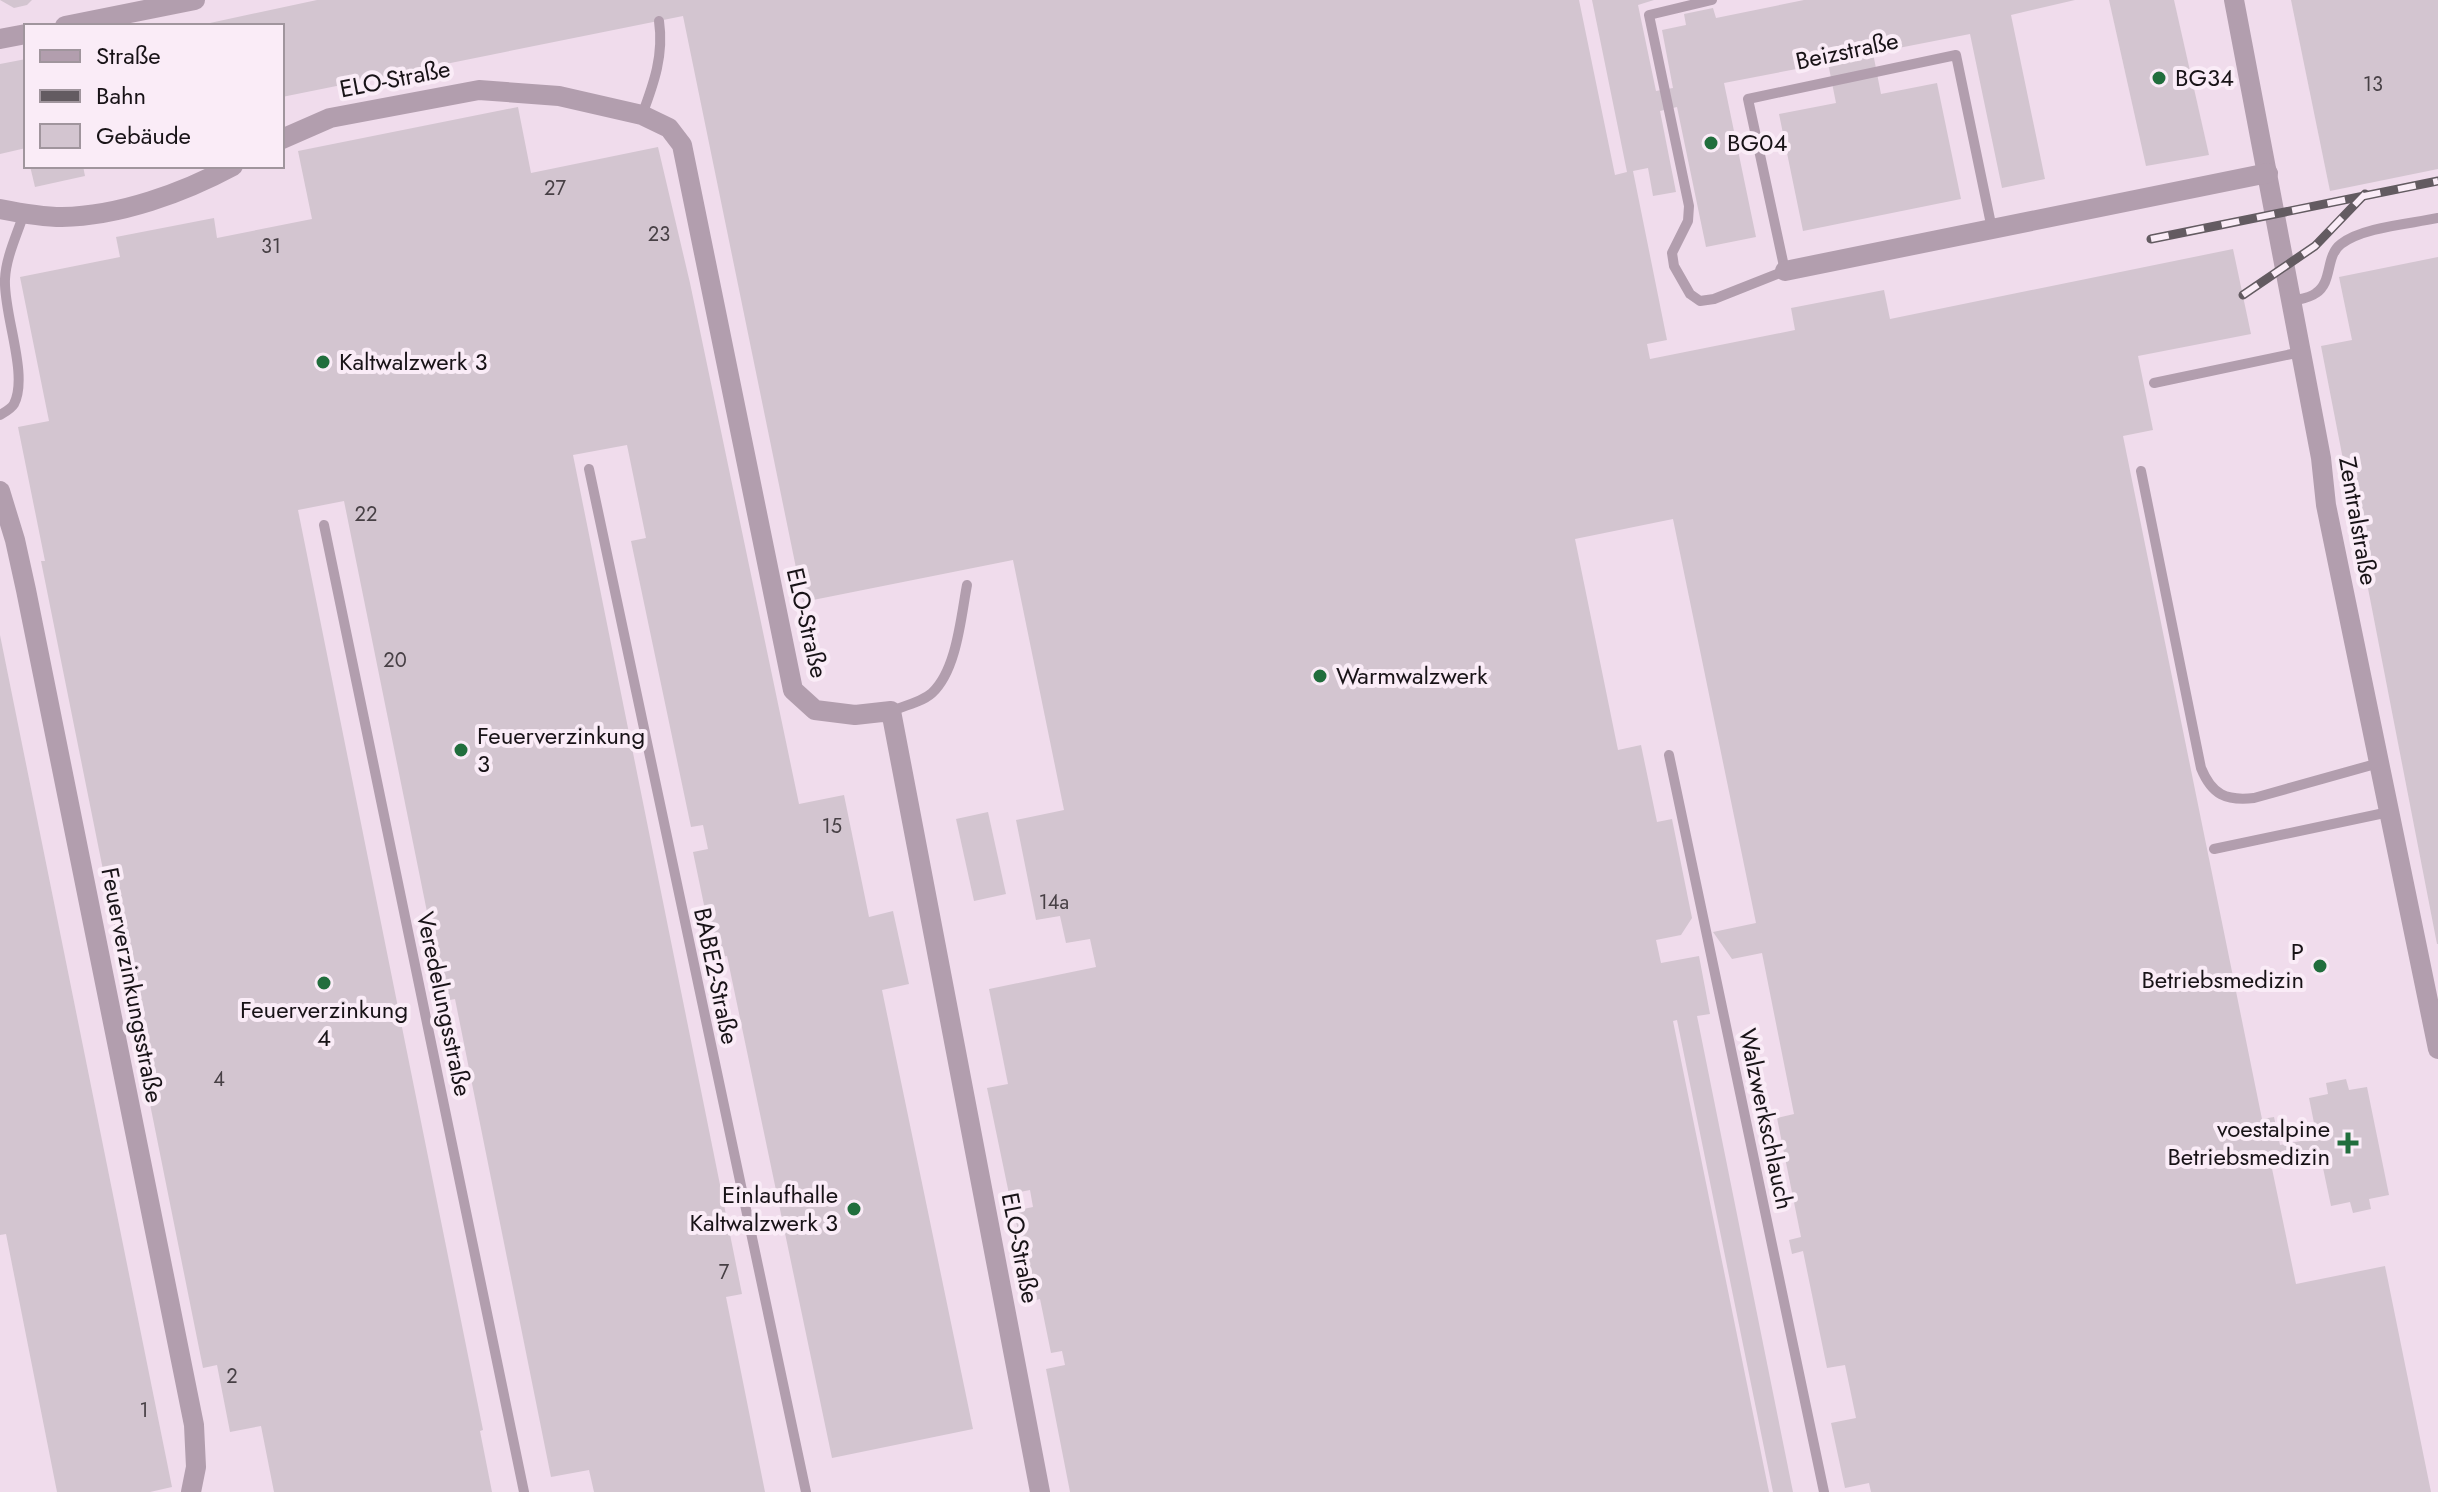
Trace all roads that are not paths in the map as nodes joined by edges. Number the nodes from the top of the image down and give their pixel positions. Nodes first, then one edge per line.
1 (195, 0) edge
2 (1712, 0) edge
3 (2234, 0) edge
4 (659, 21) dead end
5 (75, 24) edge
6 (24, 34) edge
7 (0, 39) edge
8 (642, 115) junction
9 (284, 138) edge
10 (228, 168) edge
11 (2268, 173) junction
12 (0, 209) edge
13 (24, 213) junction
14 (2438, 218) edge
15 (1992, 229) junction
16 (1785, 271) junction
17 (2292, 301) junction
18 (2301, 352) junction
19 (2154, 383) dead end
20 (0, 415) edge
21 (589, 469) dead end
22 (2141, 471) dead end
23 (0, 491) edge
24 (324, 525) dead end
25 (967, 585) dead end
26 (891, 711) junction
27 (1669, 755) dead end
28 (2379, 763) junction
29 (2389, 812) junction
30 (2214, 849) dead end
31 (2438, 1049) edge
32 (191, 1492) edge
33 (524, 1492) edge
34 (806, 1492) edge
35 (1040, 1492) edge
36 (1824, 1492) edge

1 - 5 street
2 - 16 lane
3 - 11 street, Zentralstraße
4 - 8 lane
6 - 7 street
8 - 9 street, ELO-Straße
8 - 26 street, ELO-Straße
10 - 13 street
11 - 15 street
11 - 17 street, Zentralstraße
12 - 13 street
13 - 20 lane
14 - 17 lane
15 - 16 street
15 - 16 lane, Beizstraße
17 - 18 street, Zentralstraße
18 - 19 lane
18 - 28 street, Zentralstraße
21 - 34 lane, BABE2-Straße
22 - 28 lane
23 - 32 street, Feuerverzinkungsstraße
24 - 33 lane, Veredelungsstraße
25 - 26 lane
26 - 35 street, ELO-Straße
27 - 36 lane, Walzwerkschlauch
28 - 29 street, Zentralstraße
29 - 30 lane
29 - 31 street, Zentralstraße

